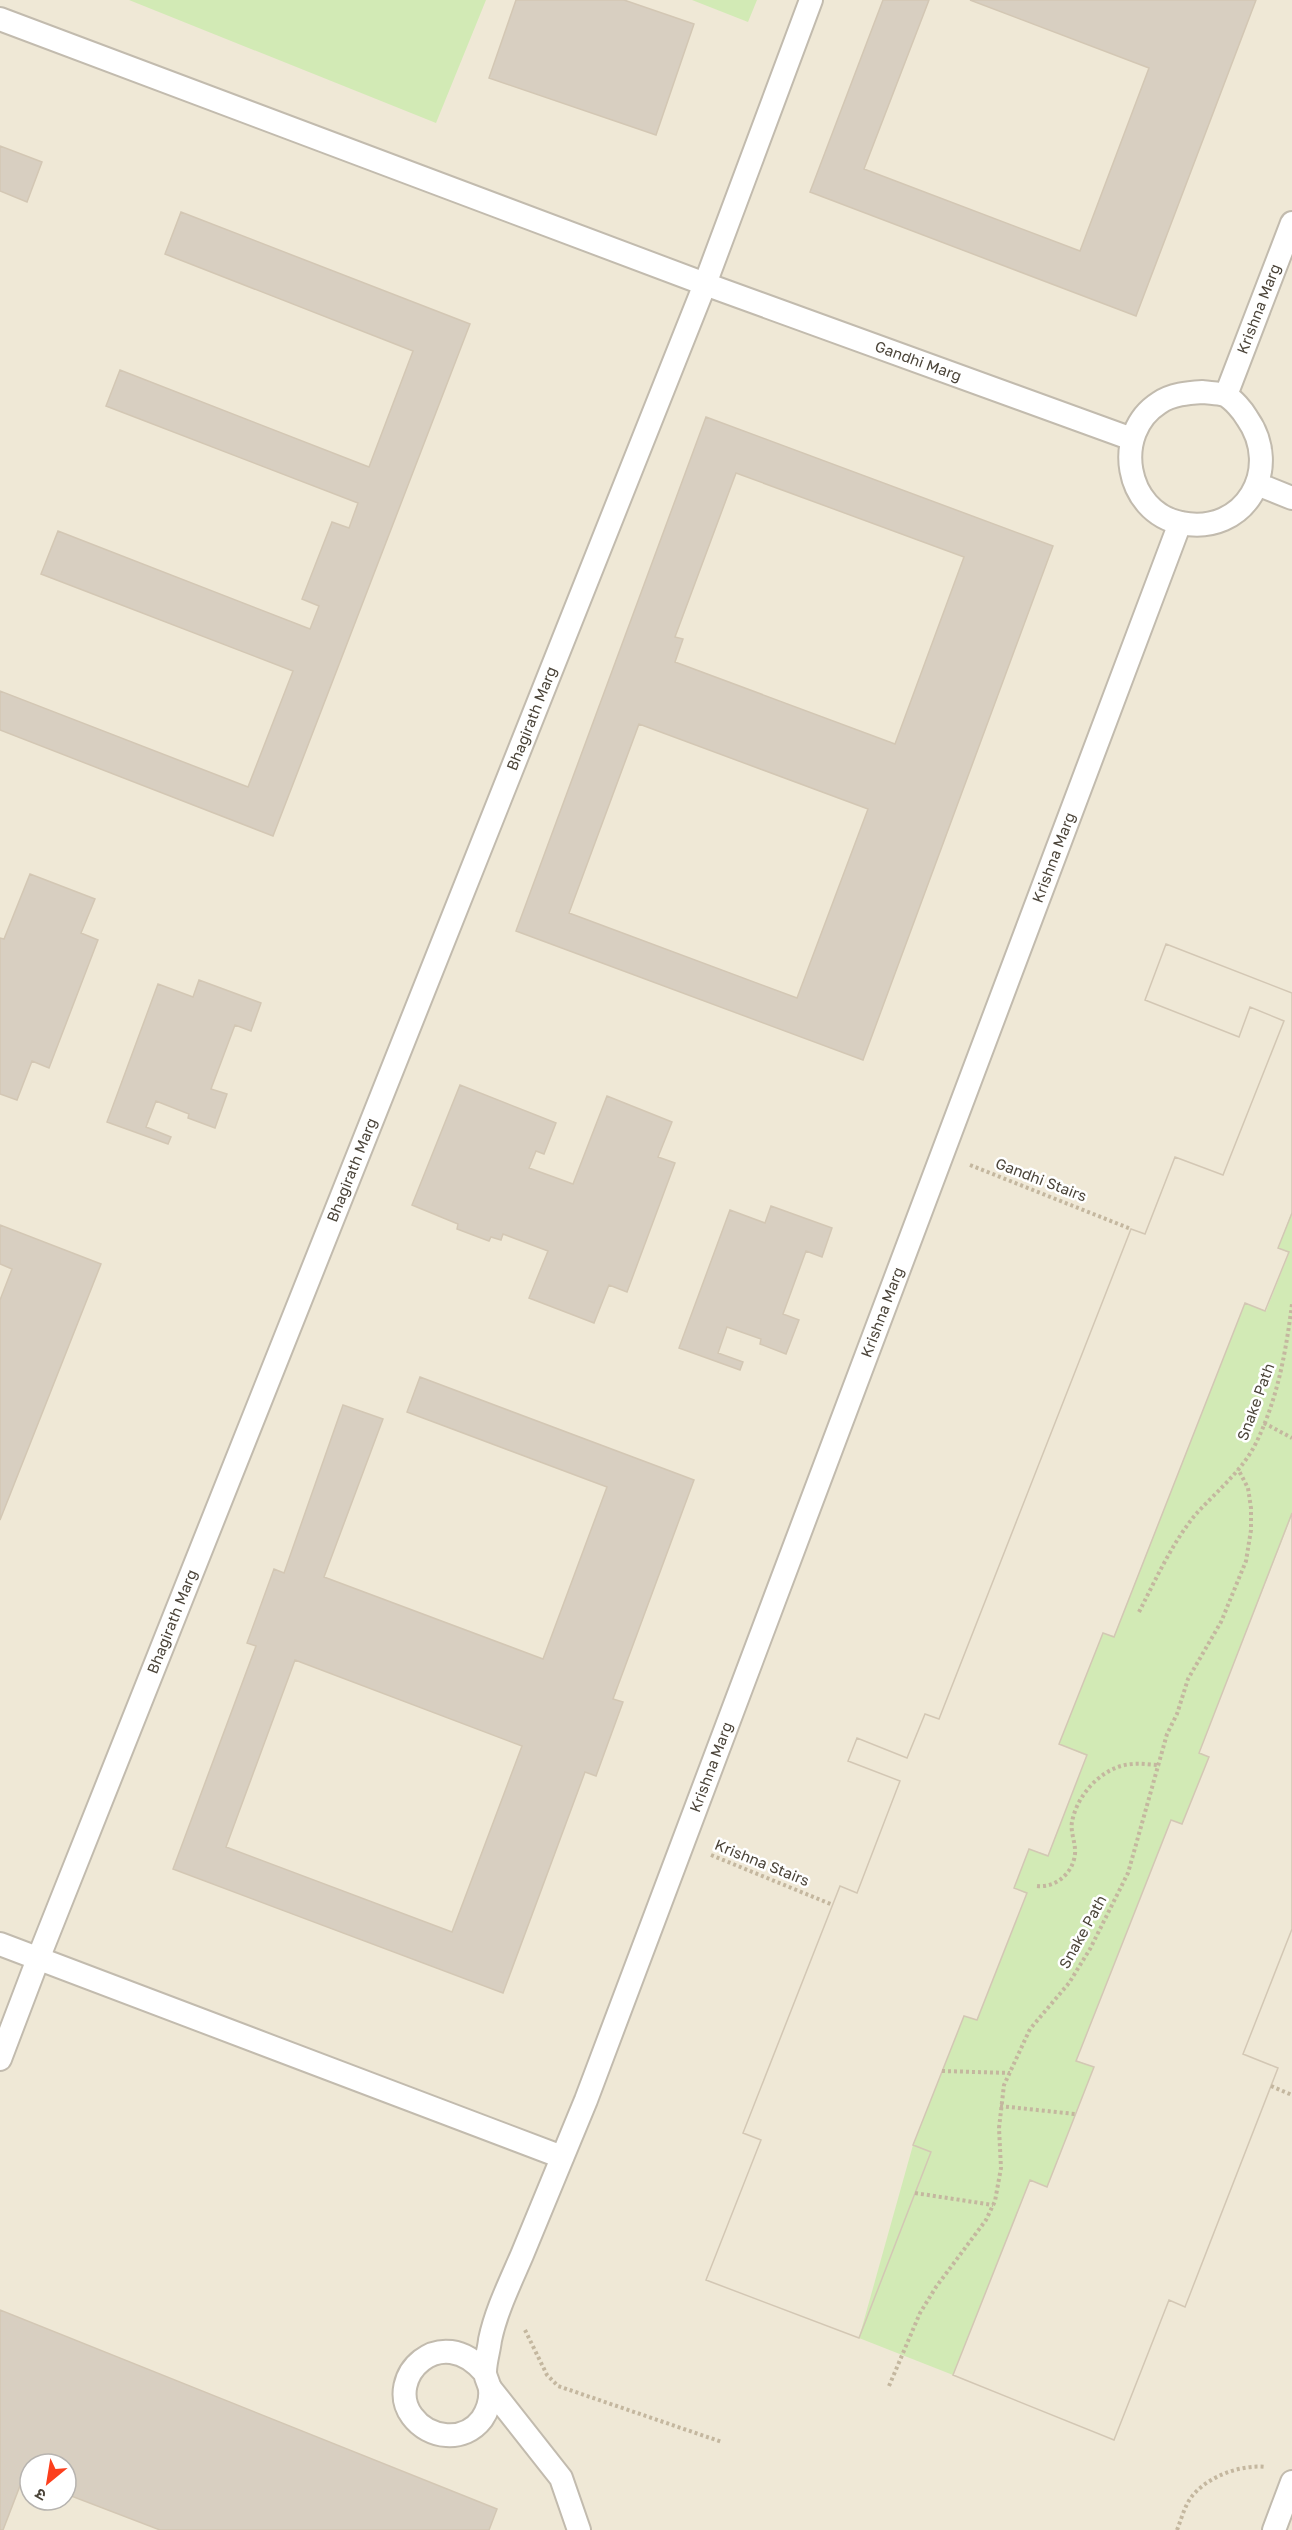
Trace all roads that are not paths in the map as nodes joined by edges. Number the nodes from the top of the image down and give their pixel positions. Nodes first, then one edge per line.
1 (812, 0) edge
2 (0, 19) edge
3 (1292, 223) edge
4 (705, 284) junction
5 (1226, 395) junction
6 (1132, 439) junction
7 (1257, 484) junction
8 (1292, 498) edge
9 (1180, 523) junction
10 (0, 1944) edge
11 (38, 1959) junction
12 (0, 2059) edge
13 (562, 2157) junction
14 (1284, 2475) edge
15 (579, 2530) edge
16 (1274, 2530) edge

1 - 4 lane, Bhagirath Marg
2 - 4 lane, Gandhi Marg
3 - 5 lane, Krishna Marg
4 - 6 lane, Gandhi Marg
4 - 11 lane, Bhagirath Marg
5 - 6 lane
5 - 7 lane
6 - 9 lane
7 - 8 lane
7 - 9 lane
9 - 13 lane, Krishna Marg
10 - 11 lane
11 - 12 lane, Bhagirath Marg
11 - 13 lane
13 - 15 lane, Krishna Marg
14 - 16 lane

